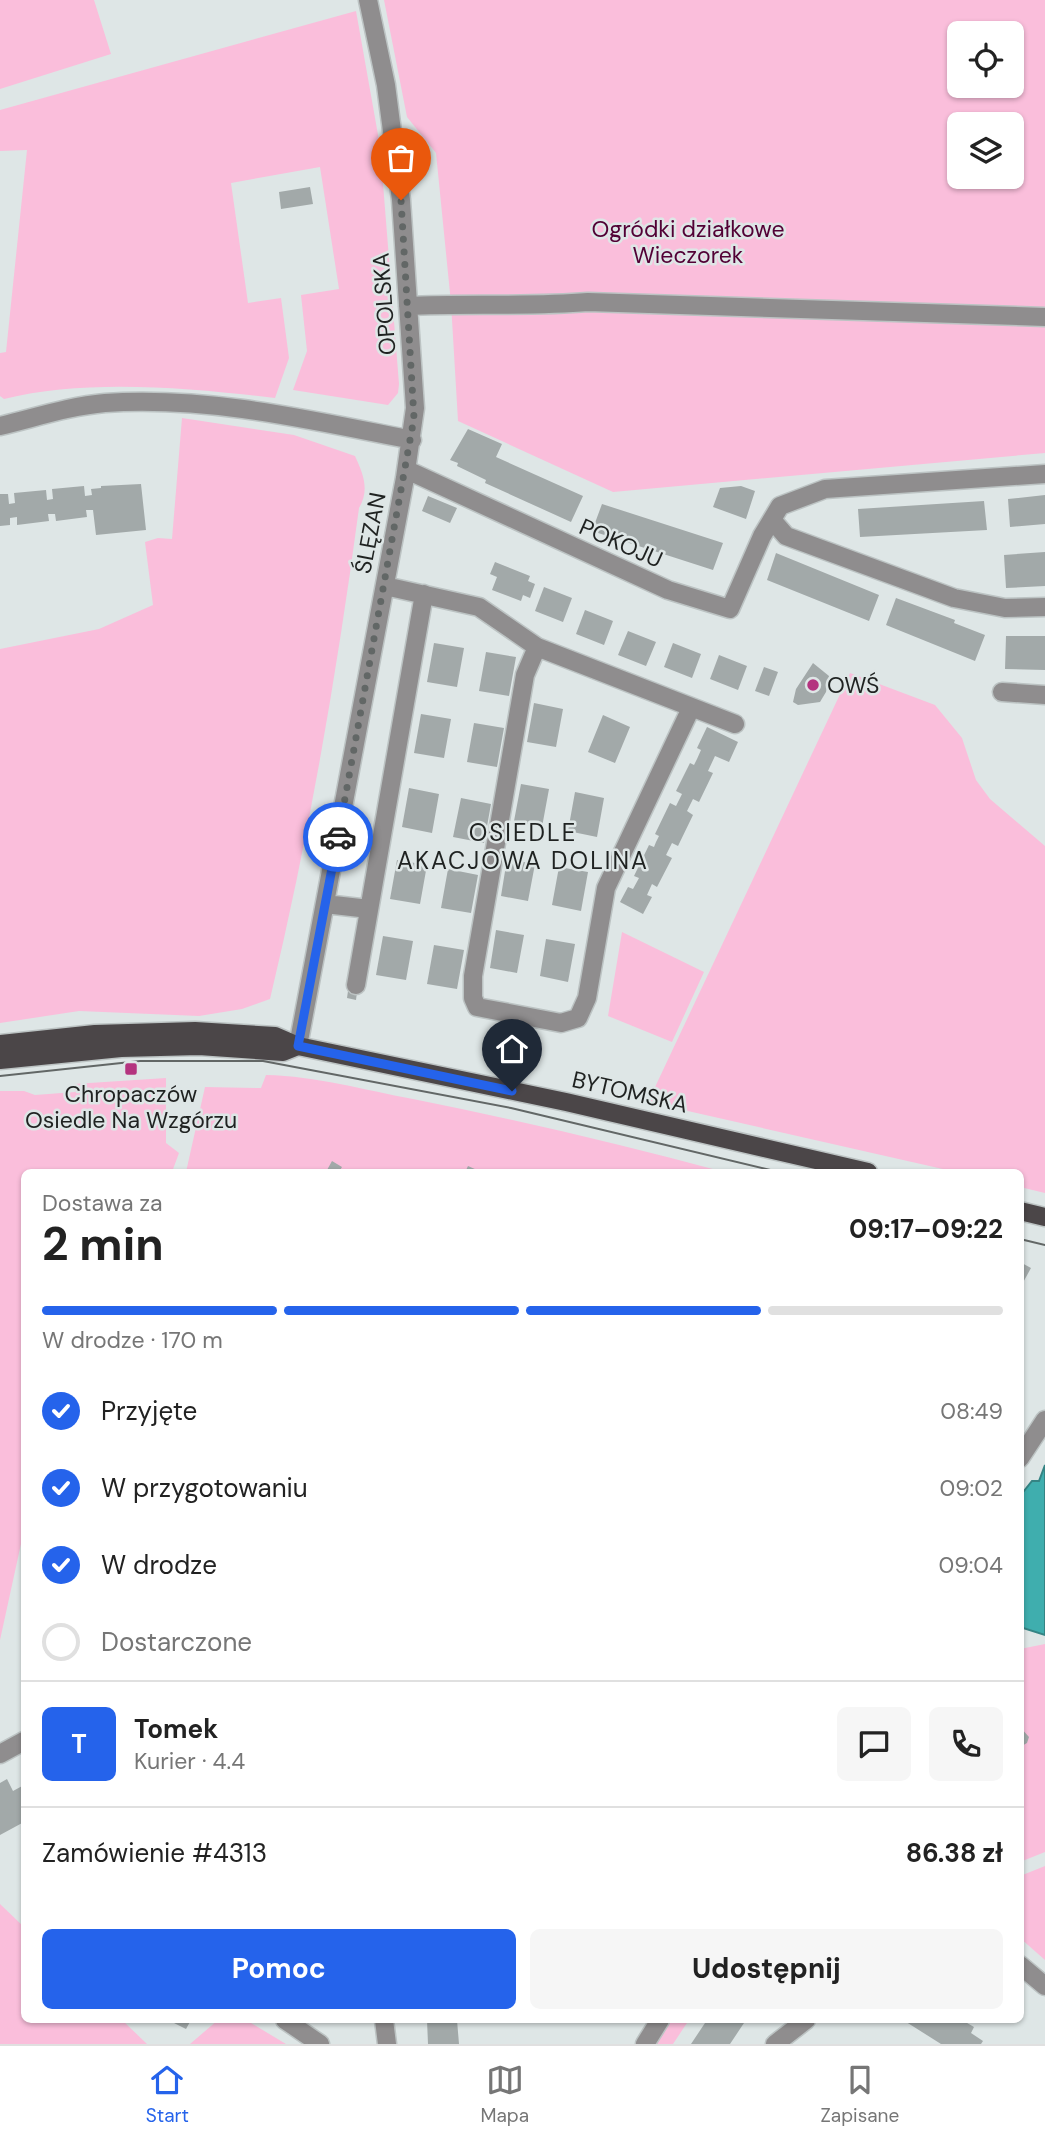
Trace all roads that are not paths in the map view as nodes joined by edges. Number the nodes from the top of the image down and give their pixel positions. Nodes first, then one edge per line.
1 (368, 0) edge
2 (408, 306) junction
3 (1045, 317) edge
4 (0, 426) edge
5 (412, 439) junction
6 (407, 470) junction
7 (1045, 474) edge
8 (774, 521) junction
9 (385, 586) junction
10 (424, 594) junction
11 (1045, 607) edge
12 (537, 647) junction
13 (1002, 692) dead end
14 (1045, 695) edge
15 (691, 708) junction
16 (735, 724) dead end
17 (325, 904) junction
18 (369, 909) junction
19 (356, 985) dead end
20 (0, 1045) edge
21 (298, 1046) junction
22 (0, 1060) edge
23 (855, 1169) edge
24 (1024, 1212) edge
25 (1045, 1217) edge
26 (1045, 1420) edge
27 (1024, 1452) edge
28 (21, 1743) edge
29 (0, 1754) edge
30 (1024, 1968) edge
31 (1045, 1986) edge
32 (289, 2023) edge
33 (384, 2023) edge
34 (658, 2023) edge
35 (802, 2023) edge
36 (320, 2044) edge
37 (387, 2044) edge
38 (645, 2044) edge
39 (775, 2044) edge

1 - 2 street, OPOLSKA
2 - 3 street
2 - 5 street, OPOLSKA
4 - 5 street
5 - 6 street, ŚLĘZAN
6 - 8 street, POKOJU
6 - 9 street, ŚLĘZAN
7 - 8 street, POKOJU
8 - 11 street
9 - 10 street
9 - 17 street, ŚLĘZAN
10 - 12 street
10 - 18 street
12 - 15 street
12 - 15 street
13 - 14 street
15 - 16 street
17 - 18 street
17 - 21 street, ŚLĘZAN
18 - 19 street
20 - 21 main road, BYTOMSKA
21 - 22 main road, BYTOMSKA
21 - 23 main road, BYTOMSKA
24 - 25 main road
26 - 27 street
28 - 29 street
30 - 31 street
32 - 36 street
33 - 37 street
34 - 38 street
35 - 39 street

